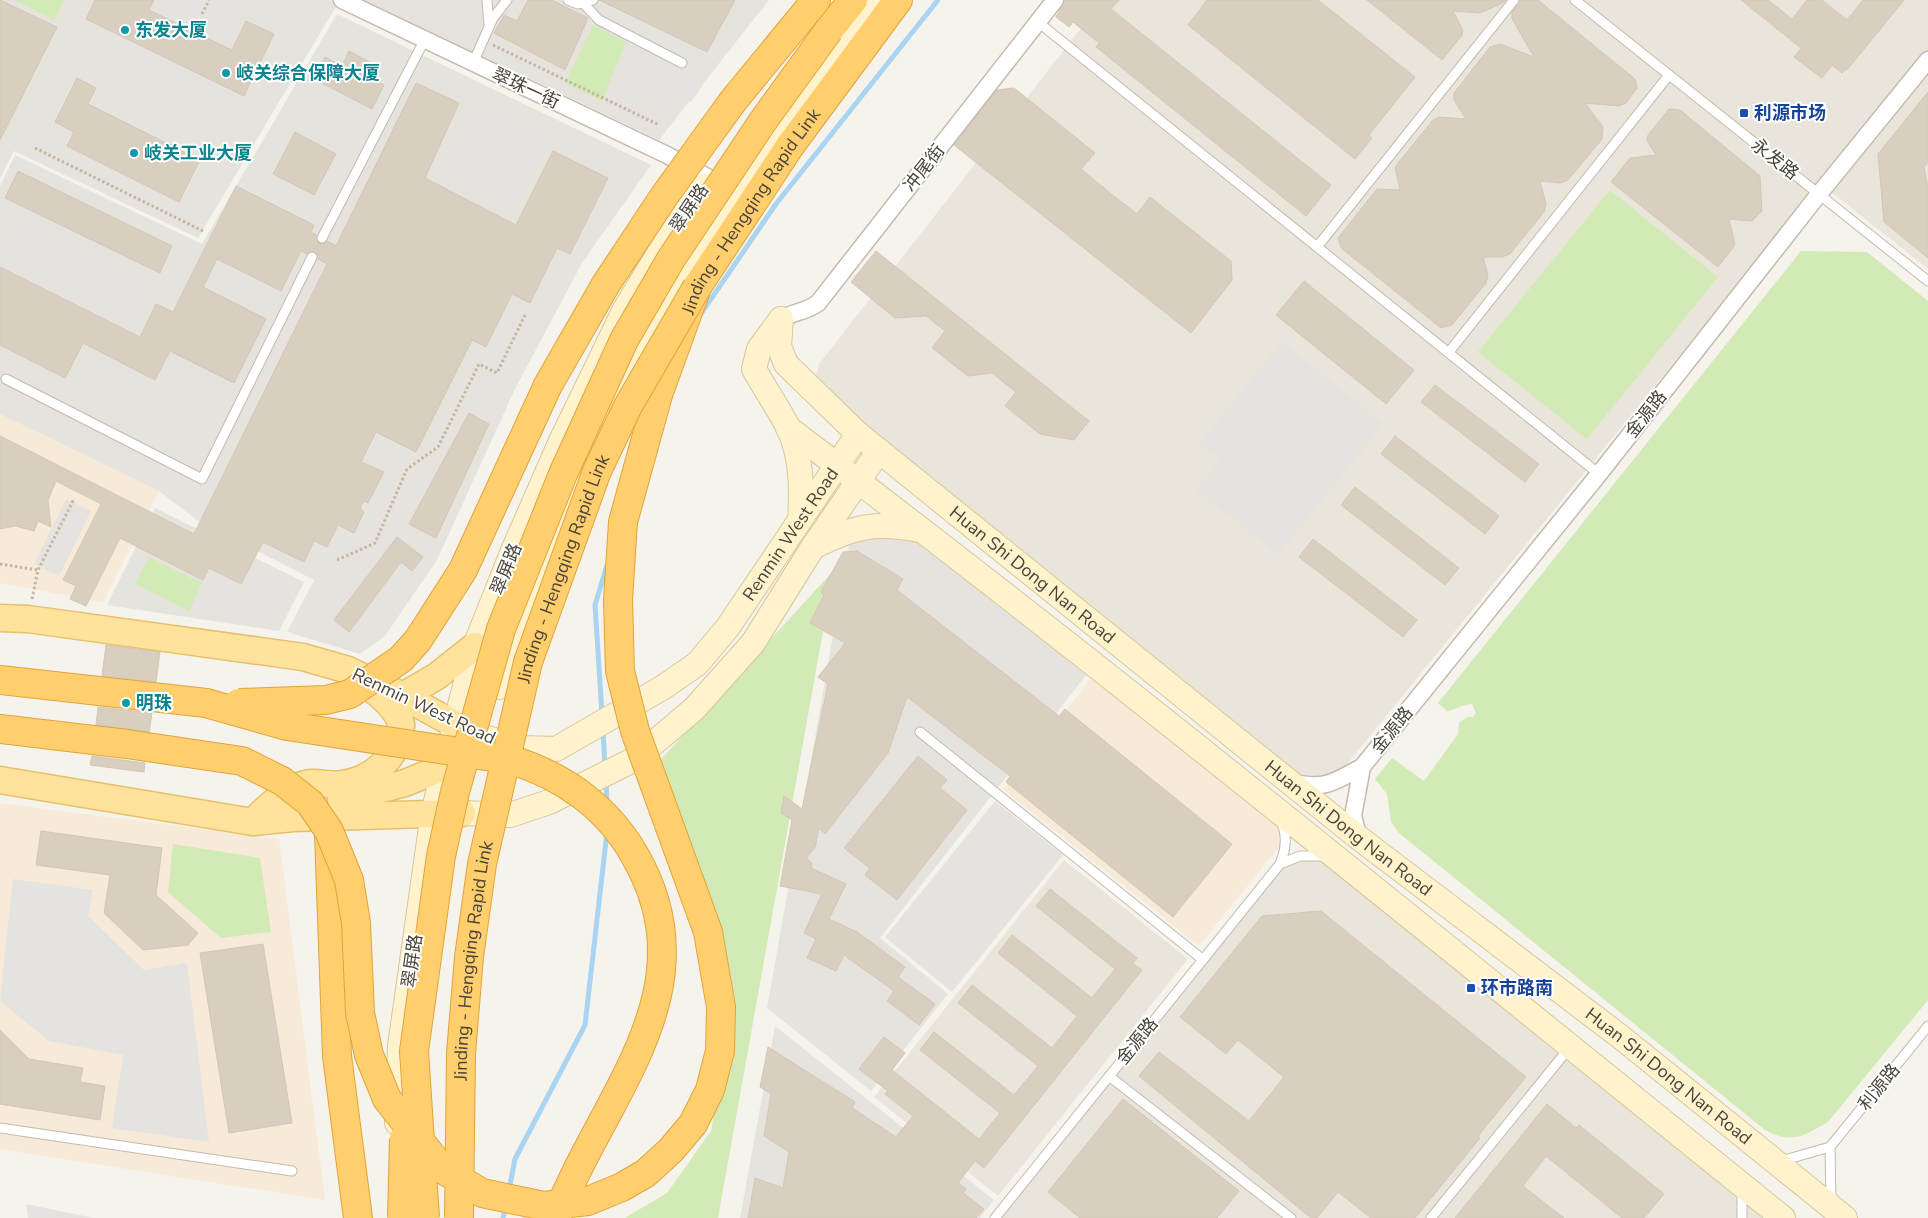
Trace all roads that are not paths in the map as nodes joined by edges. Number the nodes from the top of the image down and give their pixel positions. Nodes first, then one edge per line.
1 (342, 0) edge
2 (487, 0) edge
3 (507, 0) edge
4 (568, 0) edge
5 (593, 0) edge
6 (816, 0) edge
7 (841, 0) edge
8 (853, 0) edge
9 (874, 0) edge
10 (898, 0) edge
11 (1055, 0) edge
12 (1514, 0) edge
13 (1575, 0) edge
14 (584, 4) junction
15 (1038, 22) junction
16 (489, 28) junction
17 (425, 39) junction
18 (1928, 60) edge
19 (473, 62) junction
20 (682, 64) dead end
21 (1669, 75) junction
22 (709, 178) junction
23 (1819, 194) junction
24 (322, 238) dead end
25 (1317, 247) junction
26 (312, 257) dead end
27 (1928, 281) edge
28 (697, 288) junction
29 (781, 319) junction
30 (1449, 352) junction
31 (6, 379) dead end
32 (788, 428) junction
33 (858, 434) junction
34 (879, 450) junction
35 (837, 465) junction
36 (1599, 474) junction
37 (857, 481) junction
38 (800, 520) junction
39 (924, 531) junction
40 (813, 547) junction
41 (0, 618) edge
42 (475, 646) junction
43 (348, 670) junction
44 (0, 680) edge
45 (403, 696) junction
46 (206, 703) junction
47 (454, 724) junction
48 (0, 729) edge
49 (920, 732) dead end
50 (484, 737) junction
51 (444, 767) junction
52 (1362, 767) junction
53 (0, 780) edge
54 (1292, 783) junction
55 (1270, 804) junction
56 (433, 813) junction
57 (462, 813) junction
58 (293, 818) junction
59 (252, 822) junction
60 (329, 831) junction
61 (1359, 838) junction
62 (1341, 862) junction
63 (1280, 864) junction
64 (1202, 959) junction
65 (1928, 1026) edge
66 (1570, 1046) junction
67 (414, 1050) junction
68 (1109, 1076) junction
69 (0, 1128) edge
70 (1830, 1147) junction
71 (1777, 1162) junction
72 (292, 1171) dead end
73 (1742, 1185) junction
74 (1838, 1212) edge
75 (358, 1218) edge
76 (396, 1218) edge
77 (402, 1218) edge
78 (424, 1218) edge
79 (459, 1218) edge
80 (556, 1218) edge
81 (995, 1218) edge
82 (1290, 1218) edge
83 (1431, 1218) edge
84 (1742, 1218) edge
85 (1783, 1218) edge

1 - 17 street, 翠珠一街
2 - 16 lane
3 - 16 lane
4 - 14 lane
5 - 14 lane
6 - 46 highway, bridge
7 - 22 main road, 翠屏路
8 - 67 highway, Jinding - Hengqing Rapid Link, bridge
9 - 50 main road, 翠屏路
10 - 28 highway, Jinding - Hengqing Rapid Link
11 - 15 street, 冲尾街
12 - 25 lane
13 - 21 lane, 永发路
14 - 20 lane
15 - 25 lane
15 - 29 street, 冲尾街
16 - 19 lane
17 - 19 street, 翠珠一街
17 - 24 lane
18 - 23 street, 金源路
19 - 22 street, 翠珠一街
21 - 23 lane, 永发路
21 - 30 lane
22 - 42 main road, 翠屏路
23 - 27 lane, 永发路
23 - 36 street, 金源路
25 - 30 lane
26 - 31 lane
28 - 60 highway, bridge
28 - 79 highway, Jinding - Hengqing Rapid Link, bridge
29 - 32 main road
29 - 33 main road, Huan Shi Dong Nan Road
30 - 36 lane
32 - 35 main road, Huan Shi Dong Nan Road
32 - 38 main road
33 - 34 main road, Huan Shi Dong Nan Road
33 - 35 main road, Renmin West Road
34 - 37 main road, Renmin West Road
34 - 54 main road, Huan Shi Dong Nan Road
35 - 37 main road, Huan Shi Dong Nan Road
35 - 38 main road, Renmin West Road
36 - 52 street, 金源路
37 - 39 main road, Huan Shi Dong Nan Road
37 - 40 main road, Renmin West Road
38 - 50 main road, Renmin West Road
39 - 40 main road
39 - 55 main road, Huan Shi Dong Nan Road
40 - 57 main road, Renmin West Road
41 - 43 main road, Renmin West Road
42 - 45 main road
42 - 47 main road, 翠屏路
43 - 45 main road, Renmin West Road
43 - 59 main road
44 - 46 highway
45 - 47 main road, Renmin West Road
46 - 80 highway, bridge
47 - 50 main road, Renmin West Road
47 - 51 main road, 翠屏路
48 - 60 highway, bridge
49 - 64 lane
50 - 51 main road
50 - 57 main road, 翠屏路
51 - 56 main road, 翠屏路
51 - 58 main road
52 - 54 street
52 - 61 street
53 - 59 main road, Renmin West Road
54 - 61 main road, Huan Shi Dong Nan Road
55 - 62 main road, Huan Shi Dong Nan Road
55 - 63 lane
56 - 57 main road, Renmin West Road
56 - 58 main road, Renmin West Road
56 - 76 main road, 翠屏路
57 - 78 main road, 翠屏路
58 - 59 main road, Renmin West Road
60 - 75 highway
61 - 71 main road, Huan Shi Dong Nan Road
62 - 63 lane
62 - 66 main road, Huan Shi Dong Nan Road
63 - 64 lane, 金源路
64 - 68 lane, 金源路
65 - 70 lane, 利源路
66 - 73 main road, Huan Shi Dong Nan Road
66 - 83 lane
67 - 77 highway, bridge
67 - 78 highway, Jinding - Hengqing Rapid Link, bridge
68 - 81 lane, 金源路
68 - 82 lane
69 - 72 lane
70 - 71 lane
70 - 74 lane
71 - 74 main road, Huan Shi Dong Nan Road
73 - 84 lane
73 - 85 main road, Huan Shi Dong Nan Road

